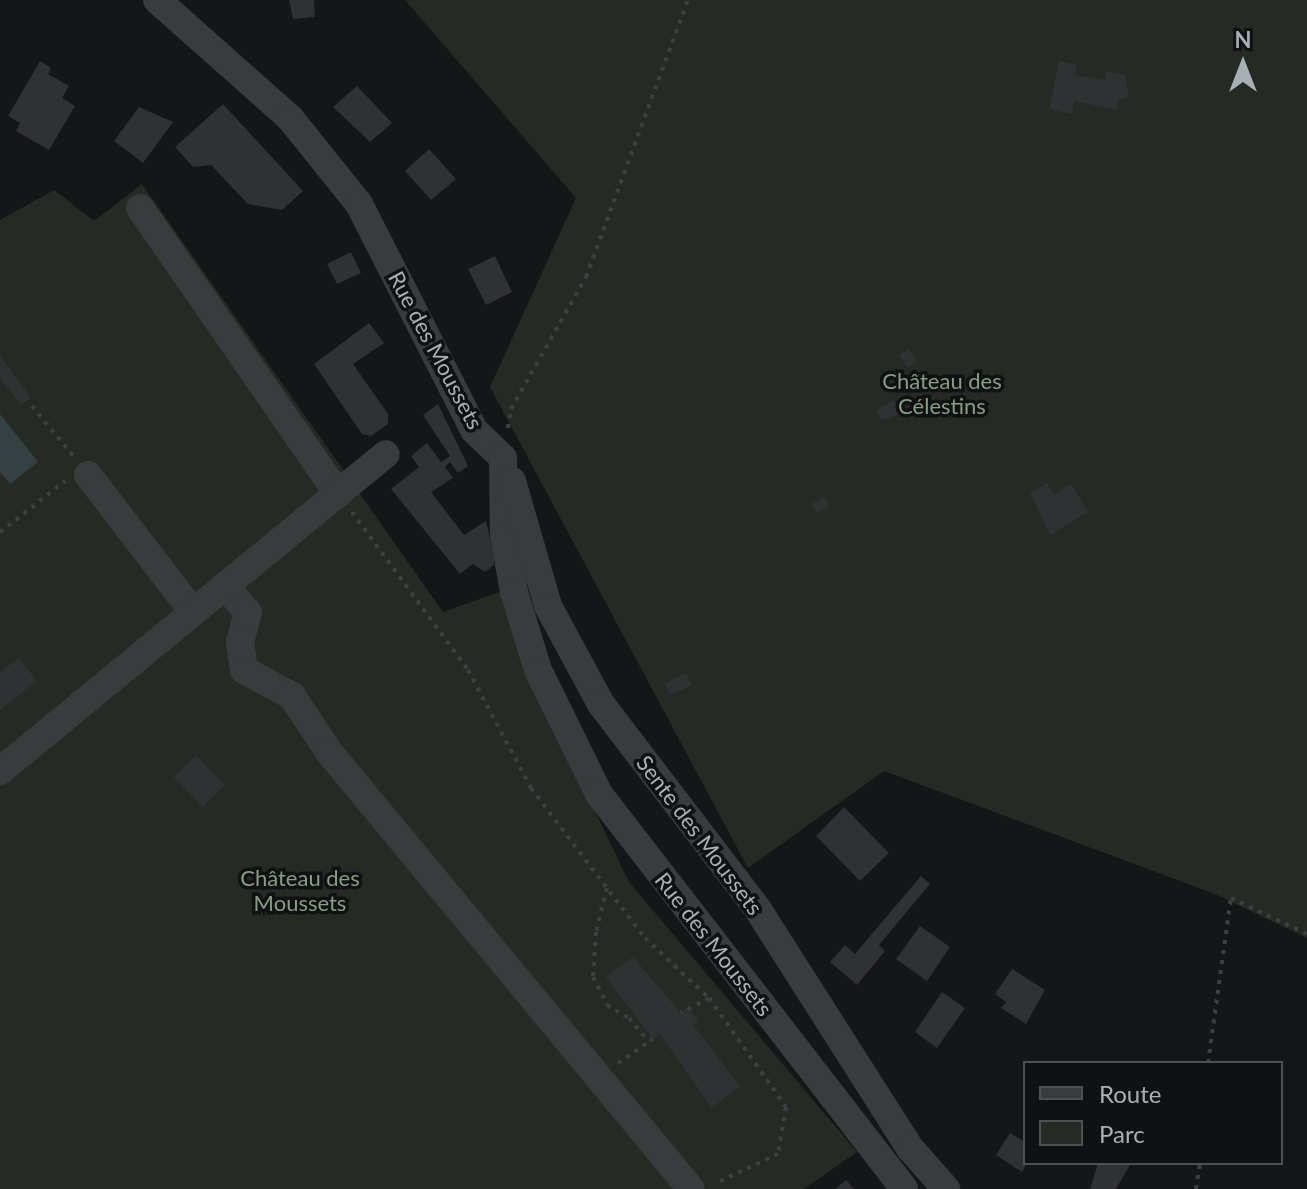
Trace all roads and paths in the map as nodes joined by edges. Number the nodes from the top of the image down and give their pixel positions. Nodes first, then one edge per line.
1 (157, 0) edge
2 (688, 0) edge
3 (140, 208) dead end
4 (32, 406) dead end
5 (386, 454) dead end
6 (503, 458) junction
7 (85, 471) junction
8 (338, 494) junction
9 (0, 532) edge
10 (225, 586) junction
11 (193, 612) junction
12 (0, 771) edge
13 (607, 888) junction
14 (1307, 934) edge
15 (709, 998) junction
16 (681, 1013) dead end
17 (1208, 1061) edge
18 (596, 1078) junction
19 (1200, 1165) edge
20 (691, 1189) edge
21 (702, 1189) edge
22 (904, 1189) edge
23 (946, 1189) edge
24 (1196, 1189) edge

1 - 6 street, Rue des Moussets
2 - 6 path
3 - 8 street
4 - 7 path
5 - 8 street
6 - 22 street, Rue des Moussets
6 - 23 street, Sente des Moussets
7 - 9 path
7 - 11 street
8 - 10 street
8 - 13 path
10 - 11 street
10 - 18 street
11 - 12 street
13 - 15 path
13 - 18 path
14 - 17 path
15 - 16 path
15 - 21 path
18 - 20 street
19 - 24 path

